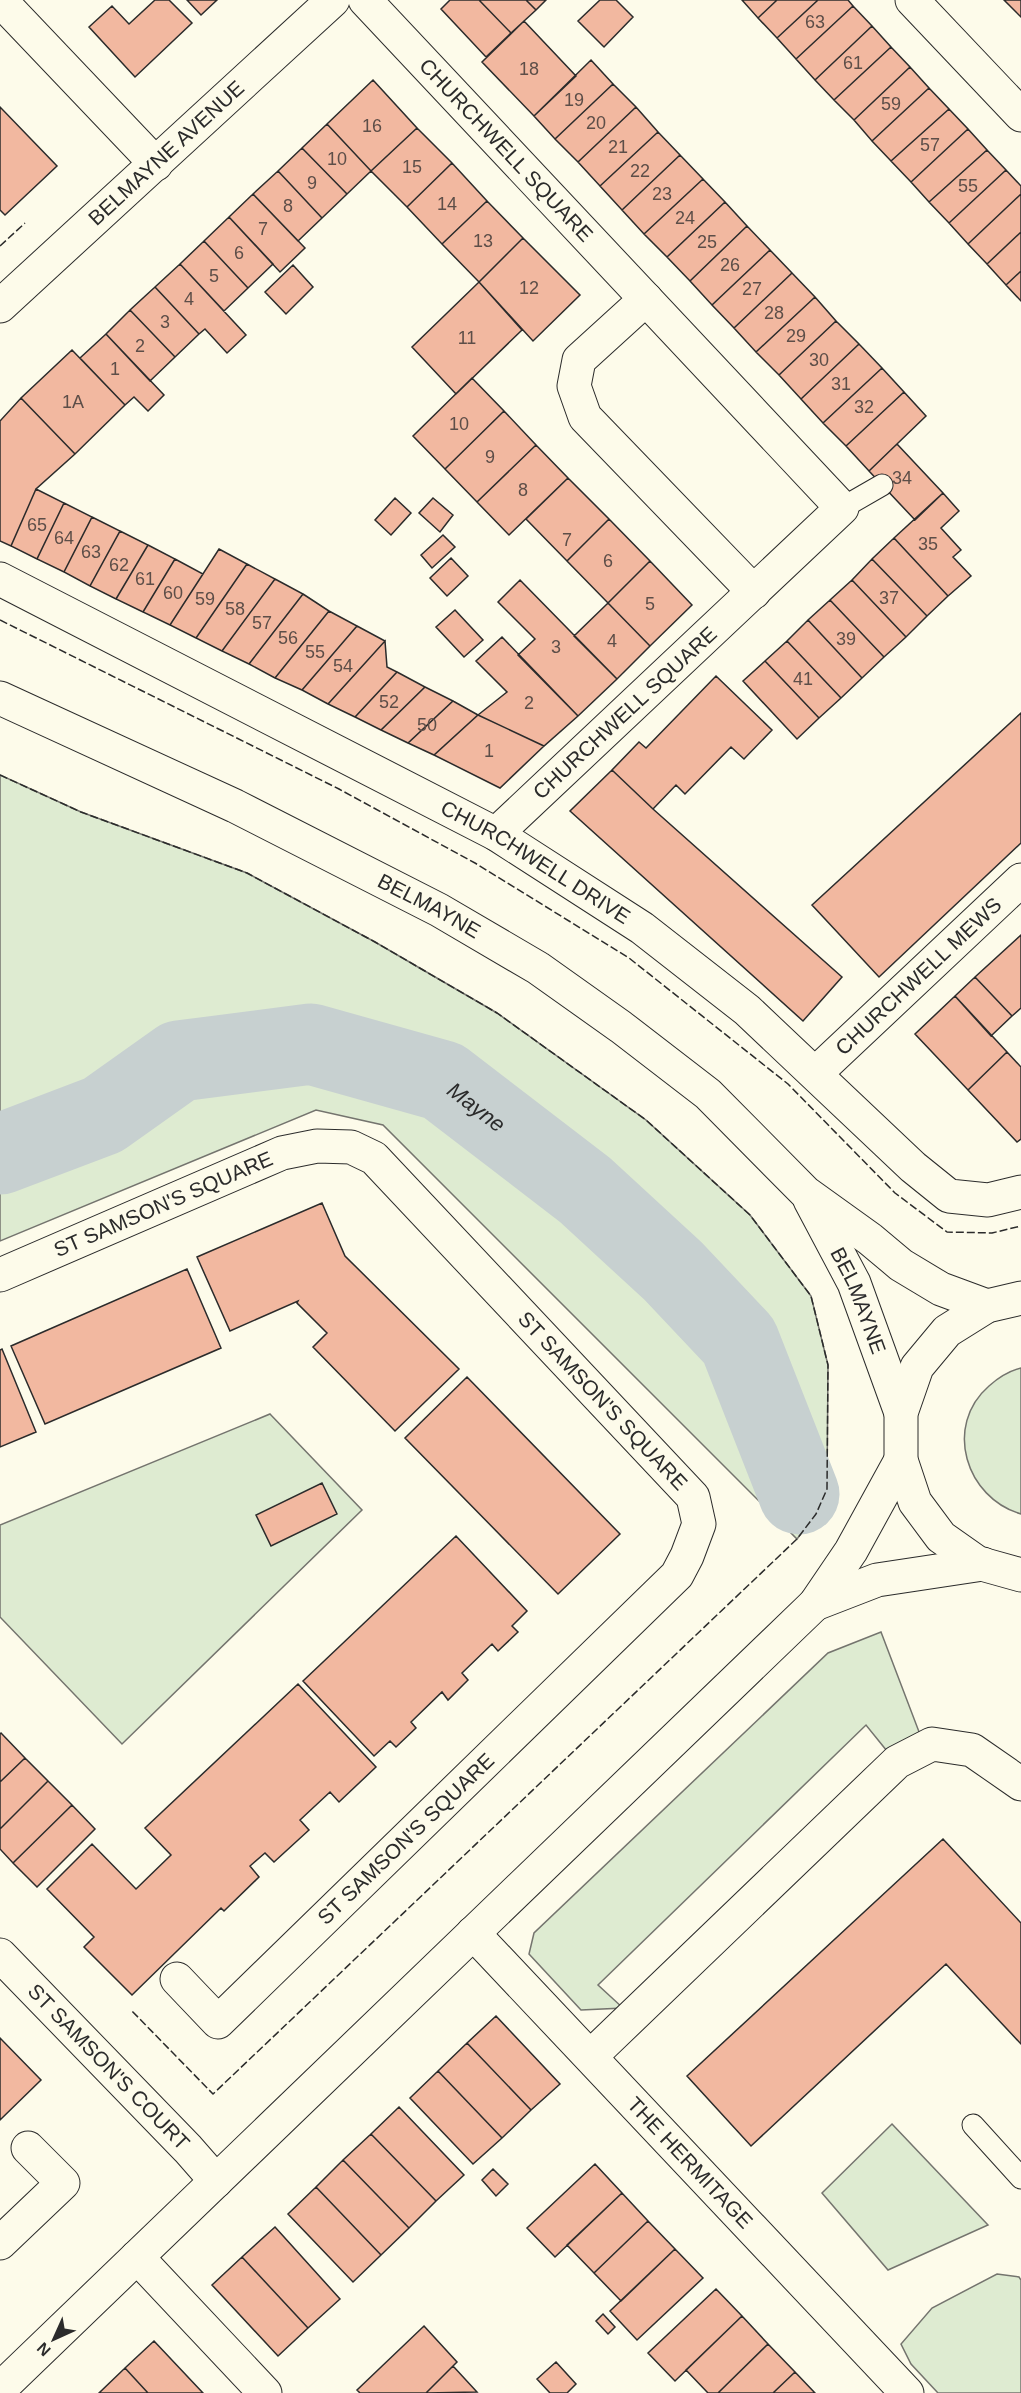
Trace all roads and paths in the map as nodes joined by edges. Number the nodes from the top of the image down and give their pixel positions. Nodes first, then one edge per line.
1 (0, 0) edge
2 (333, 0) edge
3 (365, 0) edge
4 (912, 0) edge
5 (1021, 115) edge
6 (156, 164) junction
7 (646, 299) junction
8 (0, 306) edge
9 (882, 485) dead end
10 (842, 508) junction
11 (0, 579) edge
12 (754, 592) junction
13 (0, 698) edge
14 (496, 834) junction
15 (1021, 880) edge
16 (816, 1073) junction
17 (1021, 1192) edge
18 (806, 1193) junction
19 (0, 1275) edge
20 (1021, 1298) edge
21 (987, 1306) junction
22 (901, 1413) junction
23 (901, 1460) junction
24 (983, 1564) junction
25 (1021, 1575) edge
26 (815, 1604) junction
27 (1021, 1784) edge
28 (473, 1933) junction
29 (0, 1955) edge
30 (177, 1979) dead end
31 (591, 2056) junction
32 (973, 2125) dead end
33 (28, 2148) dead end
34 (1021, 2178) edge
35 (216, 2181) junction
36 (0, 2243) edge
37 (137, 2257) junction
38 (0, 2389) edge
39 (265, 2393) edge
40 (907, 2393) edge

1 - 6 street
2 - 6 street, BELMAYNE AVENUE
3 - 7 street, CHURCHWELL SQUARE
4 - 5 street
6 - 8 street, BELMAYNE AVENUE
7 - 10 street, CHURCHWELL SQUARE
7 - 12 street
9 - 10 lane
10 - 12 street, CHURCHWELL SQUARE
11 - 14 street, CHURCHWELL DRIVE
12 - 14 street, CHURCHWELL SQUARE
13 - 18 street, BELMAYNE
14 - 16 street, CHURCHWELL DRIVE
15 - 16 street, CHURCHWELL MEWS
16 - 17 street, CHURCHWELL DRIVE
18 - 21 street, BELMAYNE
18 - 22 street, BELMAYNE
19 - 30 street, ST SAMSON'S SQUARE
20 - 21 street, BELMAYNE
21 - 22 street, BELMAYNE
22 - 23 street, BELMAYNE
23 - 24 street, BELMAYNE
23 - 26 street
24 - 25 street, BELMAYNE
24 - 26 street
26 - 28 street
27 - 31 street
28 - 31 street, THE HERMITAGE
28 - 35 street
29 - 35 street, ST SAMSON'S COURT
31 - 40 street, THE HERMITAGE
32 - 34 lane
33 - 36 street
35 - 37 street
37 - 38 street
37 - 39 street

